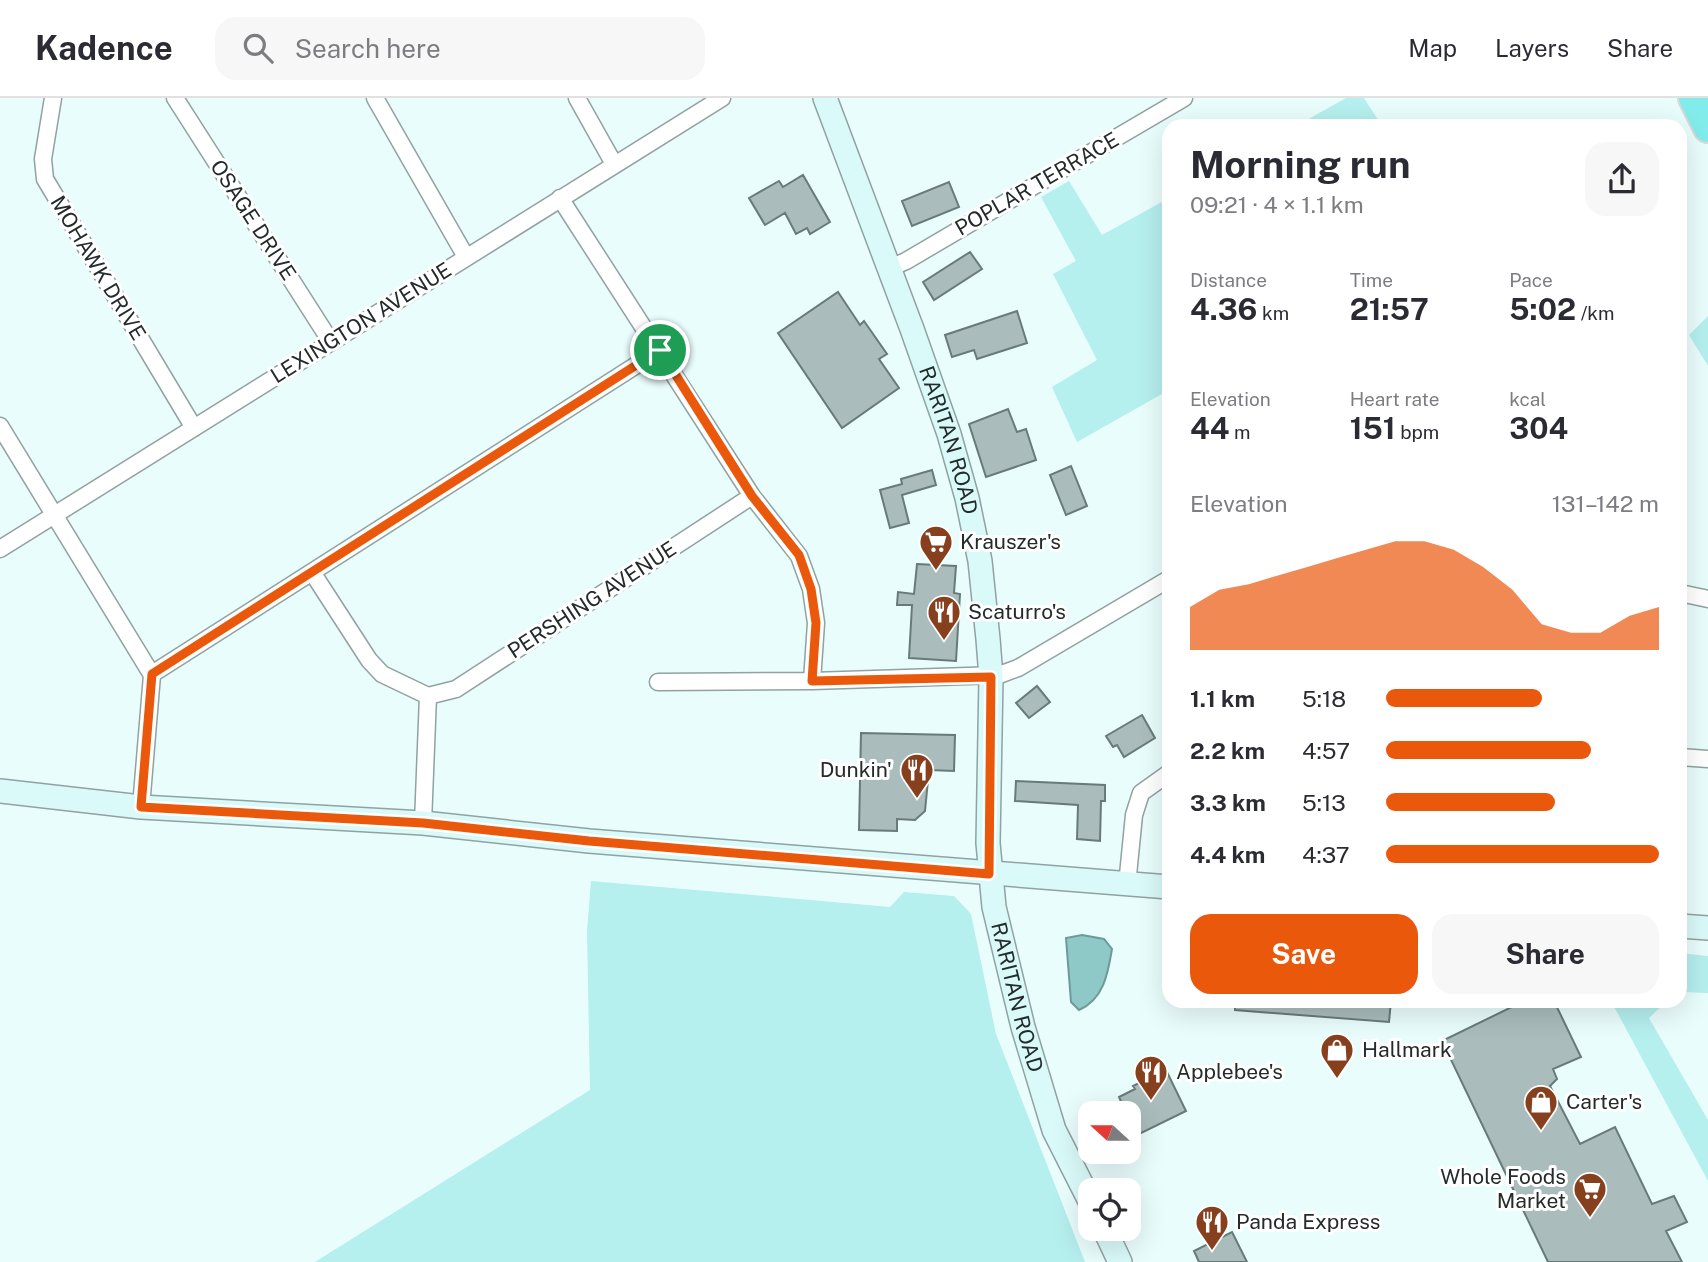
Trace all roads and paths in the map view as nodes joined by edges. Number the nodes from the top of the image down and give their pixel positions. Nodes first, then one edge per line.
1 (53, 98) edge
2 (175, 98) edge
3 (375, 98) edge
4 (577, 98) edge
5 (722, 98) edge
6 (825, 98) edge
7 (1184, 98) edge
8 (1693, 98) edge
9 (1708, 128) edge
10 (614, 164) junction
11 (560, 198) junction
12 (466, 257) junction
13 (890, 268) junction
14 (331, 342) junction
15 (660, 350) junction
16 (0, 426) edge
17 (194, 428) junction
18 (752, 496) junction
19 (56, 514) junction
20 (0, 549) edge
21 (312, 572) junction
22 (1162, 583) edge
23 (1687, 594) edge
24 (1708, 599) edge
25 (152, 674) junction
26 (991, 677) junction
27 (812, 681) junction
28 (658, 682) dead end
29 (428, 696) junction
30 (1687, 758) edge
31 (1708, 759) edge
32 (1162, 778) edge
33 (0, 791) edge
34 (141, 807) junction
35 (423, 823) junction
36 (989, 874) junction
37 (1126, 884) junction
38 (1162, 887) edge
39 (1687, 926) edge
40 (1708, 928) edge
41 (1079, 1178) edge
42 (1110, 1241) edge
43 (1120, 1262) edge

1 - 17 street, MOHAWK DRIVE
2 - 14 street, OSAGE DRIVE
3 - 12 street
4 - 10 street
5 - 10 street, LEXINGTON AVENUE
6 - 13 street, RARITAN ROAD
7 - 13 street, POPLAR TERRACE
8 - 9 highway
10 - 11 street, LEXINGTON AVENUE
11 - 12 street, LEXINGTON AVENUE
11 - 15 street
12 - 14 street, LEXINGTON AVENUE
13 - 26 street, RARITAN ROAD
14 - 17 street, LEXINGTON AVENUE
15 - 18 street
15 - 21 street
16 - 19 street
17 - 19 street, LEXINGTON AVENUE
18 - 27 street
18 - 29 street, PERSHING AVENUE
19 - 20 street, LEXINGTON AVENUE
19 - 25 street
21 - 25 street
21 - 29 street
22 - 26 street
23 - 24 street
25 - 34 street
26 - 27 street
26 - 36 street, RARITAN ROAD
27 - 28 street
29 - 35 street
30 - 31 street
32 - 37 street
33 - 34 street
34 - 35 street
35 - 36 street
36 - 37 street
36 - 41 street, RARITAN ROAD
37 - 38 street
39 - 40 street
42 - 43 street

